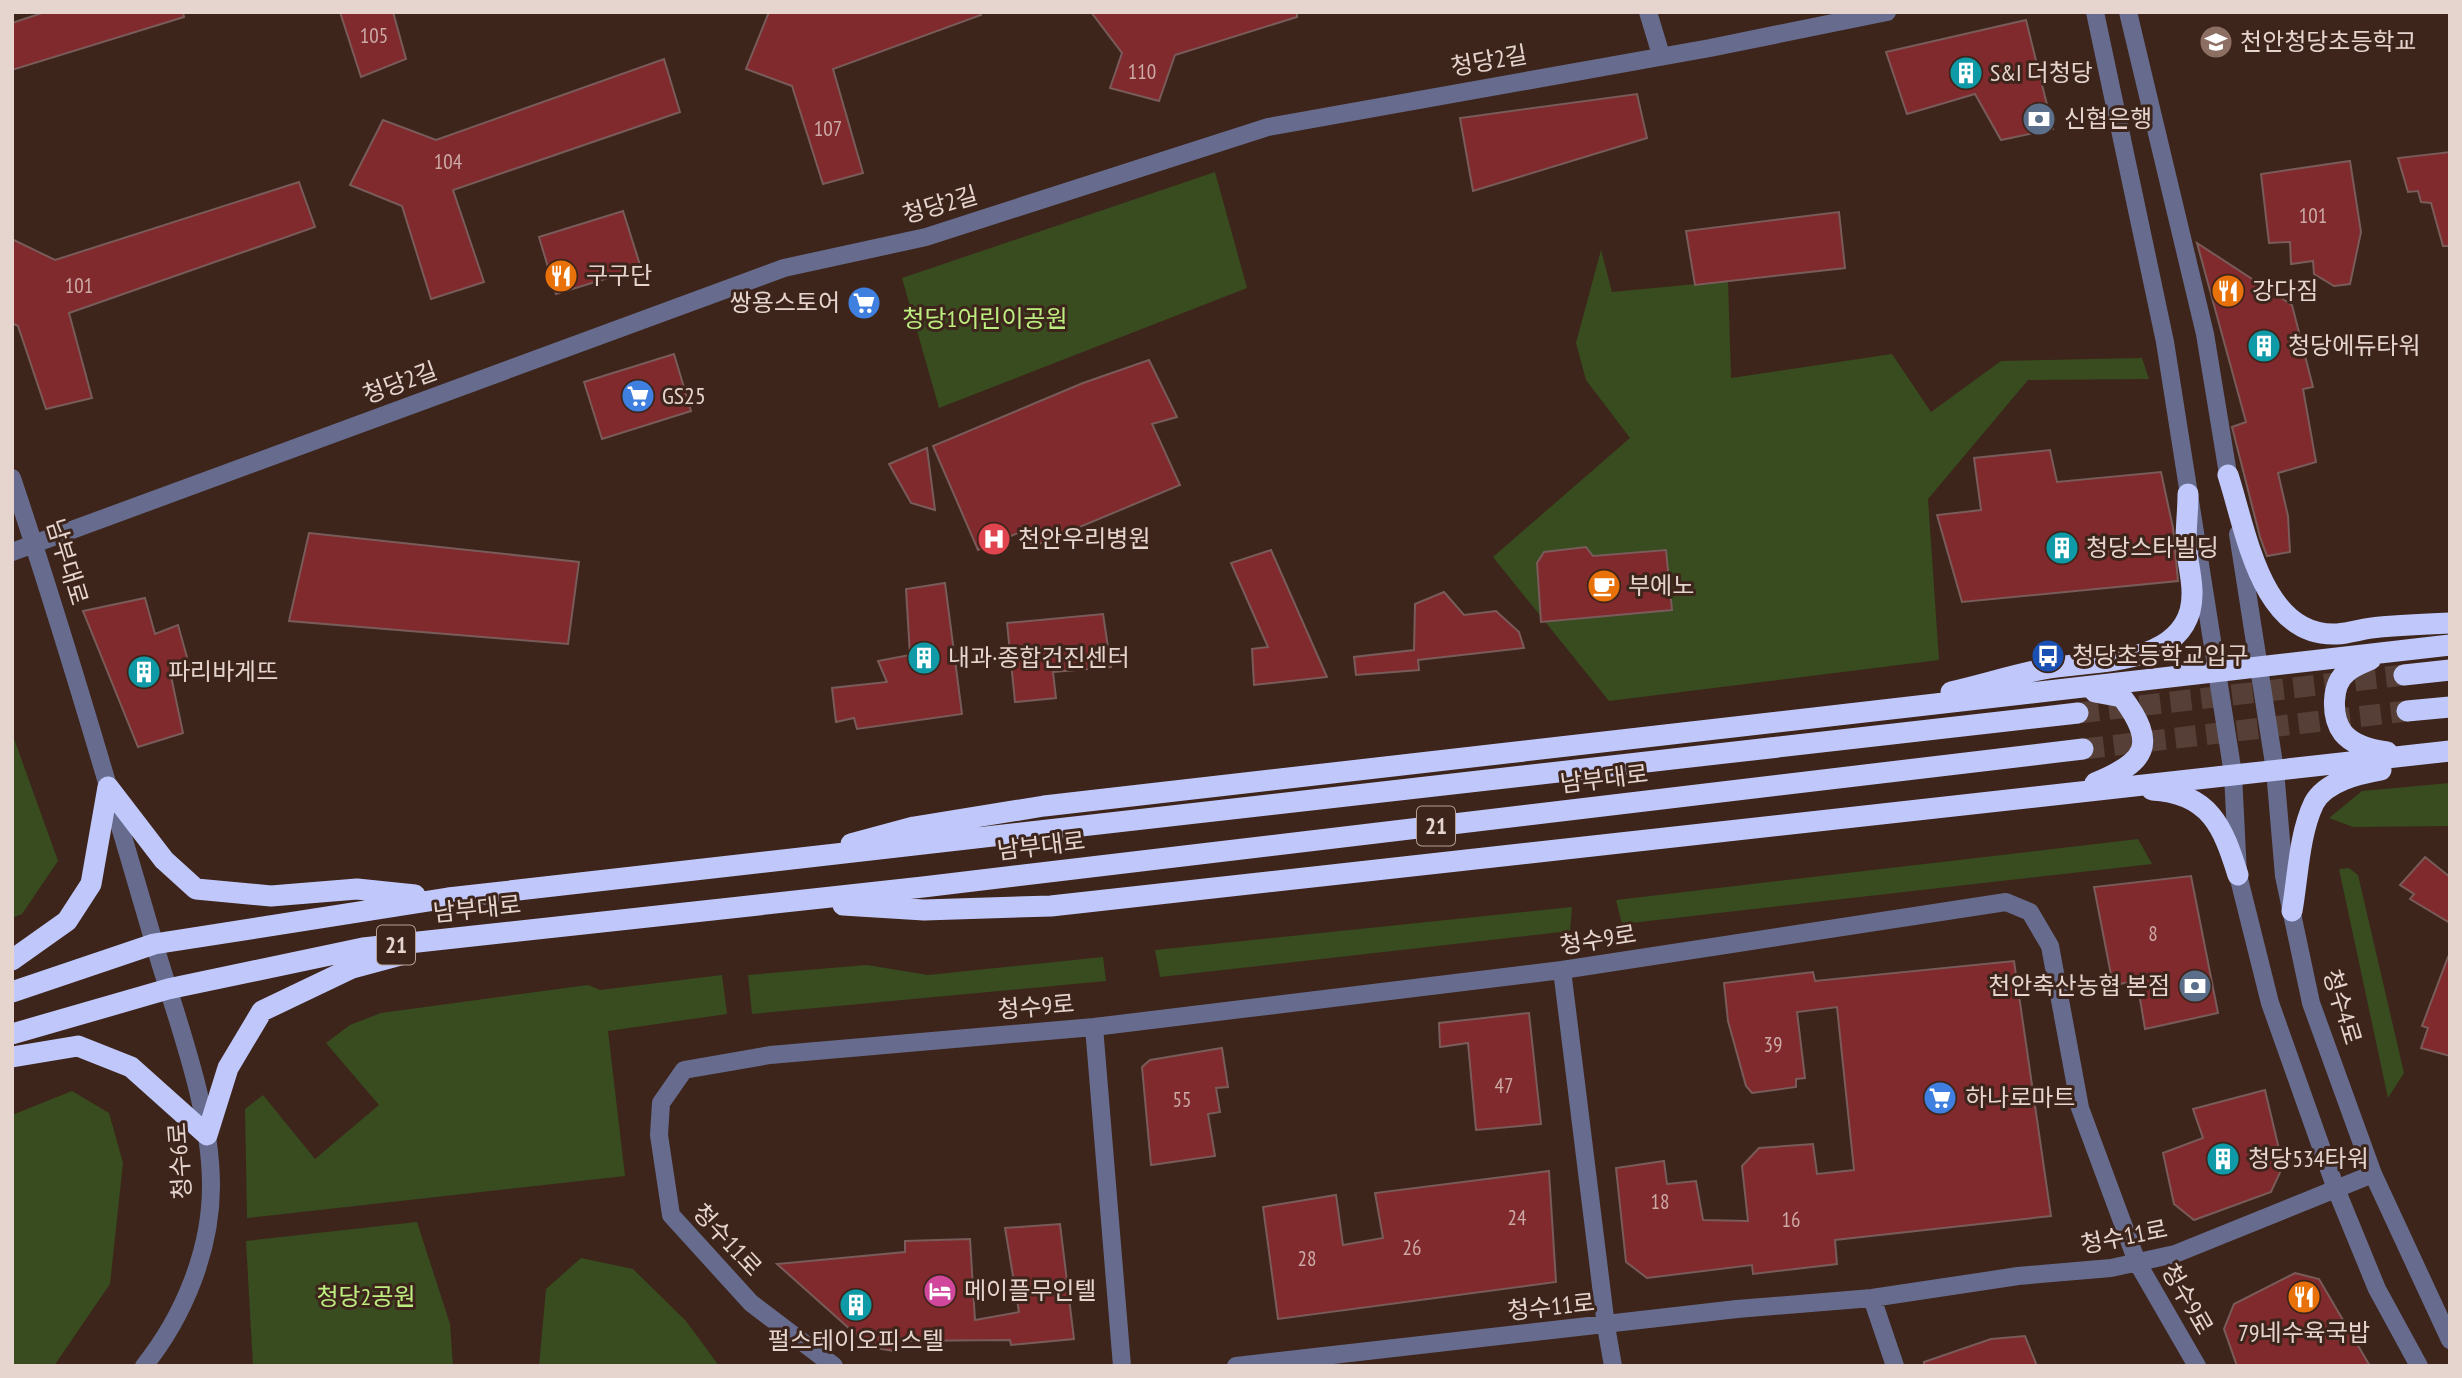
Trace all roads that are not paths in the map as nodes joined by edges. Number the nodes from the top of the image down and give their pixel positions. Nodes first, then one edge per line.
1 (1648, 12) edge
2 (1887, 12) edge
3 (2095, 12) edge
4 (2128, 12) edge
5 (1661, 55) junction
6 (2228, 474) junction
7 (12, 478) edge
8 (2188, 494) junction
9 (34, 545) junction
10 (12, 552) edge
11 (2450, 622) edge
12 (2450, 645) edge
13 (2382, 653) junction
14 (2260, 668) junction
15 (2450, 670) edge
16 (2216, 673) junction
17 (2404, 675) tunnel mouth
18 (2080, 689) junction
19 (2450, 707) edge
20 (2407, 711) tunnel mouth
21 (1872, 712) junction
22 (2078, 713) tunnel mouth
23 (2083, 749) tunnel mouth
24 (2450, 751) edge
25 (2407, 756) junction
26 (2450, 759) edge
27 (2275, 769) junction
28 (2233, 774) junction
29 (108, 787) junction
30 (2070, 793) junction
31 (785, 862) junction
32 (2238, 874) junction
33 (448, 898) junction
34 (789, 901) junction
35 (2292, 911) junction
36 (467, 937) junction
37 (154, 944) junction
38 (12, 960) edge
39 (1562, 971) junction
40 (168, 989) junction
41 (12, 992) edge
42 (1094, 1027) junction
43 (12, 1034) edge
44 (12, 1057) edge
45 (684, 1070) joint
46 (207, 1135) junction
47 (2372, 1174) junction
48 (2336, 1189) junction
49 (2137, 1262) junction
50 (1872, 1298) junction
51 (1606, 1326) junction
52 (2450, 1340) edge
53 (144, 1366) edge
54 (834, 1366) edge
55 (1122, 1366) edge
56 (1236, 1366) edge
57 (1613, 1366) edge
58 (1895, 1366) edge
59 (2197, 1366) edge
60 (2419, 1366) edge

1 - 5 street
2 - 5 street, 청당2길
3 - 8 street
4 - 6 street, 청수4로
5 - 9 street, 청당2길
6 - 11 highway
6 - 14 street, 청수4로
7 - 9 street, 남부대로
8 - 16 street
8 - 21 highway
9 - 10 street, 청당2길
9 - 29 street, 남부대로
12 - 13 highway
13 - 14 highway
13 - 25 highway
14 - 16 highway
14 - 27 street, 청수4로
15 - 17 highway
16 - 18 highway
16 - 28 street
18 - 21 highway
18 - 30 highway
19 - 20 highway
21 - 31 highway
22 - 31 highway, 남부대로 / 21
23 - 34 highway, 남부대로 / 21
24 - 25 highway
25 - 27 highway
26 - 35 highway
27 - 28 highway
27 - 35 street, 청수4로
28 - 30 highway
28 - 32 street
29 - 33 highway
29 - 37 street, 남부대로
29 - 38 highway
30 - 32 highway
30 - 34 highway
31 - 33 highway, 남부대로 / 21
32 - 48 street
33 - 37 highway, 남부대로 / 21
34 - 36 highway, 남부대로 / 21
35 - 47 street, 청수4로
36 - 40 highway, 남부대로 / 21
36 - 46 highway
37 - 40 street, 청수6로
37 - 41 highway, 남부대로 / 21
39 - 42 street, 청수9로
39 - 49 street, 청수9로
39 - 51 street
40 - 43 highway, 남부대로 / 21
40 - 46 street, 청수6로
42 - 45 street, 청수9로
42 - 55 street
44 - 46 highway
45 - 54 street, 청수11로
46 - 53 street, 청수6로
47 - 48 street, 청수11로
47 - 52 street, 청수4로
48 - 49 street, 청수11로
48 - 60 street
49 - 50 street, 청수11로
49 - 59 street, 청수9로
50 - 51 street, 청수11로
50 - 58 street
51 - 56 street, 청수11로
51 - 57 street

